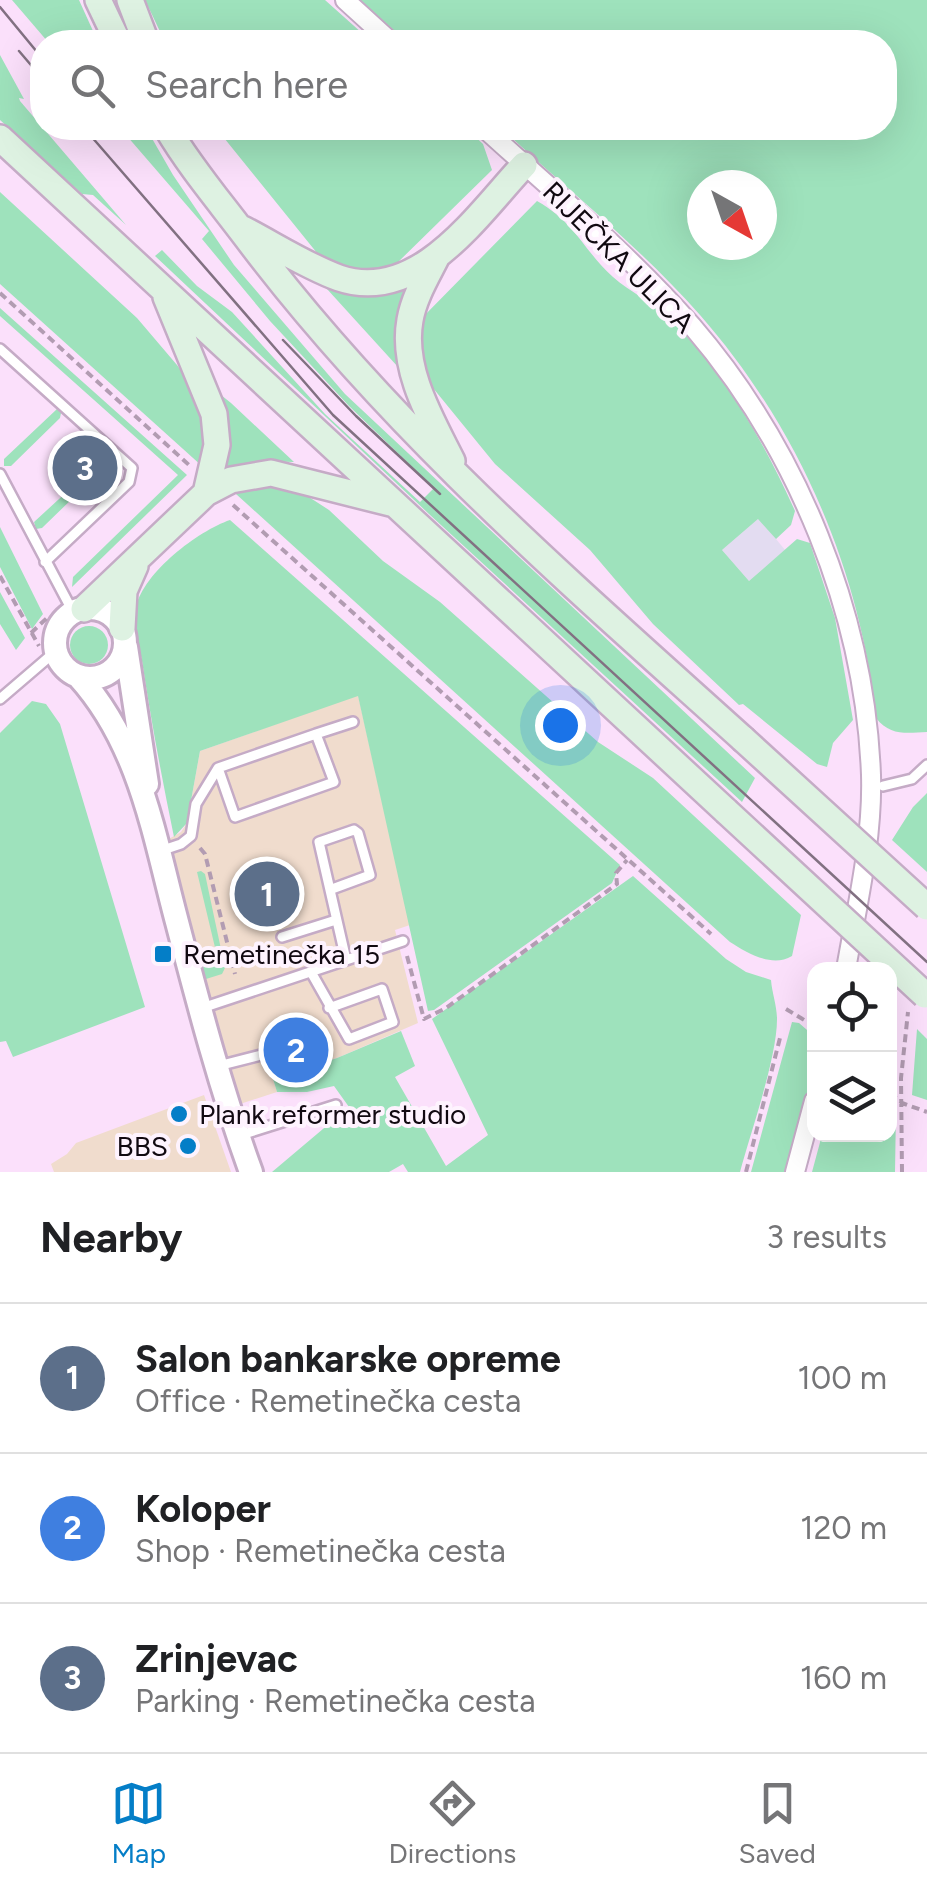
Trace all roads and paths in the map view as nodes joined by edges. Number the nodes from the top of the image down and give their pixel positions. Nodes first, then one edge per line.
1 (98, 0) edge
2 (130, 0) edge
3 (345, 0) edge
4 (112, 30) edge
5 (141, 30) edge
6 (379, 30) edge
7 (0, 138) edge
8 (177, 140) edge
9 (497, 140) edge
10 (0, 162) edge
11 (524, 165) junction
12 (69, 201) junction
13 (238, 227) junction
14 (438, 256) junction
15 (162, 288) junction
16 (0, 293) edge
17 (0, 349) edge
18 (0, 474) edge
19 (464, 483) junction
20 (209, 488) junction
21 (399, 506) junction
22 (137, 561) junction
23 (45, 562) junction
24 (0, 576) edge
25 (78, 611) junction
26 (49, 616) dead end
27 (31, 632) junction
28 (124, 635) junction
29 (48, 649) junction
30 (78, 676) junction
31 (0, 699) edge
32 (353, 722) dead end
33 (316, 734) junction
34 (927, 764) edge
35 (218, 768) junction
36 (883, 786) dead end
37 (147, 802) junction
38 (181, 844) junction
39 (158, 852) junction
40 (627, 860) junction
41 (332, 888) junction
42 (927, 907) edge
43 (336, 920) junction
44 (711, 934) dead end
45 (282, 938) dead end
46 (403, 942) joint
47 (346, 960) junction
48 (847, 962) edge
49 (311, 972) junction
50 (236, 974) dead end
51 (920, 1001) edge
52 (200, 1008) junction
53 (329, 1008) junction
54 (786, 1008) dead end
55 (807, 1022) edge
56 (780, 1034) dead end
57 (269, 1053) dead end
58 (216, 1067) junction
59 (897, 1098) edge
60 (902, 1102) junction
61 (336, 1105) dead end
62 (927, 1112) edge
63 (807, 1127) edge
64 (238, 1136) junction
65 (251, 1172) edge
66 (746, 1172) edge
67 (795, 1172) edge
68 (902, 1172) edge

1 - 4 main road
2 - 5 main road
3 - 6 street
7 - 12 main road
8 - 13 main road
9 - 11 street, RIJEČKA ULICA
10 - 12 main road
11 - 14 main road
11 - 48 street, RIJEČKA ULICA
12 - 15 main road
13 - 14 main road
13 - 19 main road
14 - 19 main road
15 - 20 main road
15 - 21 main road
16 - 20 path
17 - 23 lane
18 - 23 lane
19 - 42 main road, bridge
20 - 21 main road
20 - 22 main road
20 - 40 path
21 - 51 main road, bridge
22 - 25 main road
22 - 28 main road
23 - 25 lane
24 - 27 path
25 - 28 street
25 - 29 street
26 - 27 path
27 - 29 path
28 - 30 street
28 - 37 street
29 - 30 street
29 - 31 lane
30 - 37 street
32 - 33 lane
33 - 35 lane
33 - 35 lane
34 - 36 lane
35 - 38 lane
37 - 39 street
38 - 39 lane
38 - 50 path
39 - 52 street
40 - 44 path
40 - 46 path
41 - 41 lane
41 - 43 lane
43 - 45 lane
43 - 47 lane
46 - 47 lane
47 - 49 lane
49 - 52 lane
49 - 53 lane
51 - 60 path
52 - 58 street
53 - 53 lane
54 - 55 path
56 - 66 path
57 - 58 lane
58 - 64 street
59 - 60 path
60 - 62 path
60 - 68 path
61 - 64 lane
63 - 67 street
64 - 65 street

